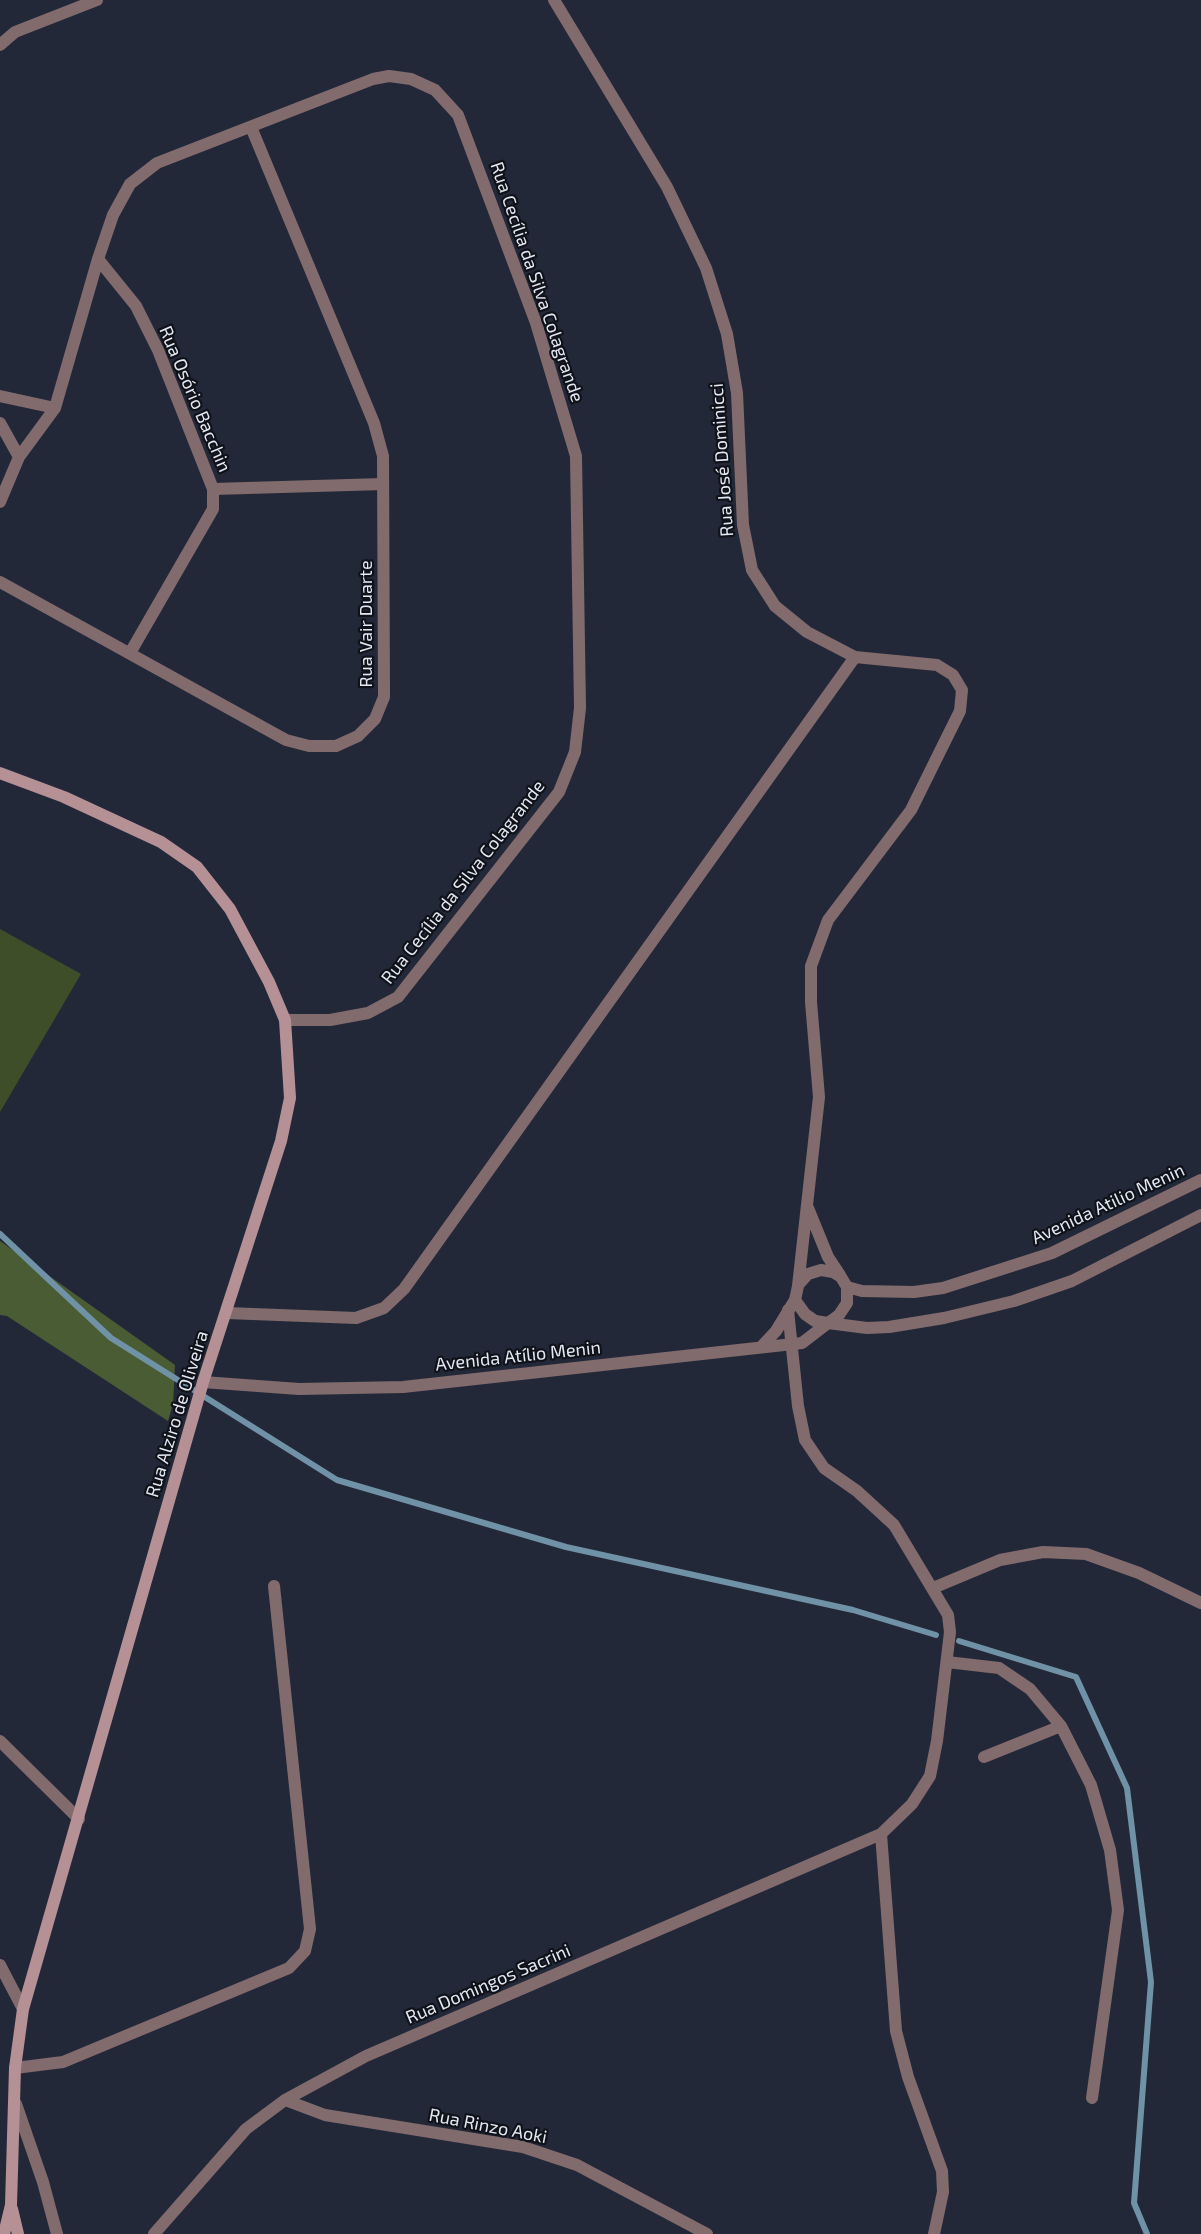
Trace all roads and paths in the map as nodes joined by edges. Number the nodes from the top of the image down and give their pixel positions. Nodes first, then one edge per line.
1 (98, 0) edge
2 (554, 0) edge
3 (0, 45) edge
4 (251, 127) junction
5 (98, 259) junction
6 (0, 396) edge
7 (55, 408) junction
8 (0, 423) edge
9 (19, 457) junction
10 (383, 484) junction
11 (213, 489) junction
12 (0, 502) edge
13 (0, 582) edge
14 (130, 653) junction
15 (855, 657) junction
16 (0, 773) edge
17 (285, 1020) junction
18 (1201, 1180) edge
19 (806, 1204) junction
20 (1201, 1215) edge
21 (844, 1282) junction
22 (798, 1286) junction
23 (792, 1305) junction
24 (227, 1313) junction
25 (828, 1323) junction
26 (792, 1344) junction
27 (761, 1347) junction
28 (203, 1385) junction
29 (274, 1586) dead end
30 (933, 1588) junction
31 (1201, 1603) edge
32 (947, 1662) junction
33 (1061, 1725) junction
34 (0, 1741) edge
35 (984, 1757) dead end
36 (79, 1819) junction
37 (881, 1833) junction
38 (0, 1965) edge
39 (23, 2009) junction
40 (15, 2068) junction
41 (1092, 2098) dead end
42 (285, 2100) junction
43 (15, 2104) junction
44 (11, 2205) junction
45 (3, 2234) edge
46 (18, 2234) edge
47 (57, 2234) edge
48 (154, 2234) edge
49 (707, 2234) edge
50 (934, 2234) edge

1 - 3 street
2 - 15 street, Rua José Dominicci
4 - 5 street, Rua Cecília da Silva Colagrande
4 - 10 street, Rua Vair Duarte
4 - 17 street, Rua Cecília da Silva Colagrande
5 - 7 street, Rua Cecília da Silva Colagrande
5 - 11 street, Rua Osório Bacchin
6 - 7 street
7 - 9 street, Rua Cecília da Silva Colagrande
8 - 9 street
9 - 12 street, Rua Cecília da Silva Colagrande
10 - 11 street
10 - 14 street, Rua Vair Duarte
11 - 14 street, Rua Osório Bacchin
13 - 14 street, Rua Vair Duarte
15 - 19 street
15 - 24 street
16 - 17 main road, Rua Alziro de Oliveira
17 - 24 main road, Rua Alziro de Oliveira
18 - 21 street, Avenida Atilio Menin
19 - 21 street
19 - 22 street
20 - 25 street
21 - 22 street, Avenida Atilio Menin
21 - 25 street
22 - 23 street
23 - 25 street
23 - 26 street, Rua Domingos Sacrini
23 - 27 street
24 - 28 main road, Rua Alziro de Oliveira
25 - 26 street, Avenida Atílio Menin
26 - 27 street, Avenida Atílio Menin
26 - 30 street, Rua Domingos Sacrini
27 - 28 street, Avenida Atílio Menin
28 - 36 main road, Rua Alziro de Oliveira
29 - 40 street
30 - 31 street
30 - 32 street, Rua Domingos Sacrini
32 - 33 street
32 - 37 street, Rua Domingos Sacrini
33 - 35 street
33 - 41 street
34 - 36 street
36 - 39 main road, Rua Alziro de Oliveira
37 - 42 street, Rua Domingos Sacrini
37 - 50 street
38 - 39 street
39 - 40 main road, Rua Alziro de Oliveira
40 - 43 main road, Rua Alziro de Oliveira
42 - 48 street, Rua Domingos Sacrini
42 - 49 street, Rua Rinzo Aoki
43 - 44 main road, Rua Alziro de Oliveira
43 - 47 street
44 - 45 main road, Rua Alziro de Oliveira
44 - 46 main road, Rua Alziro de Oliveira

